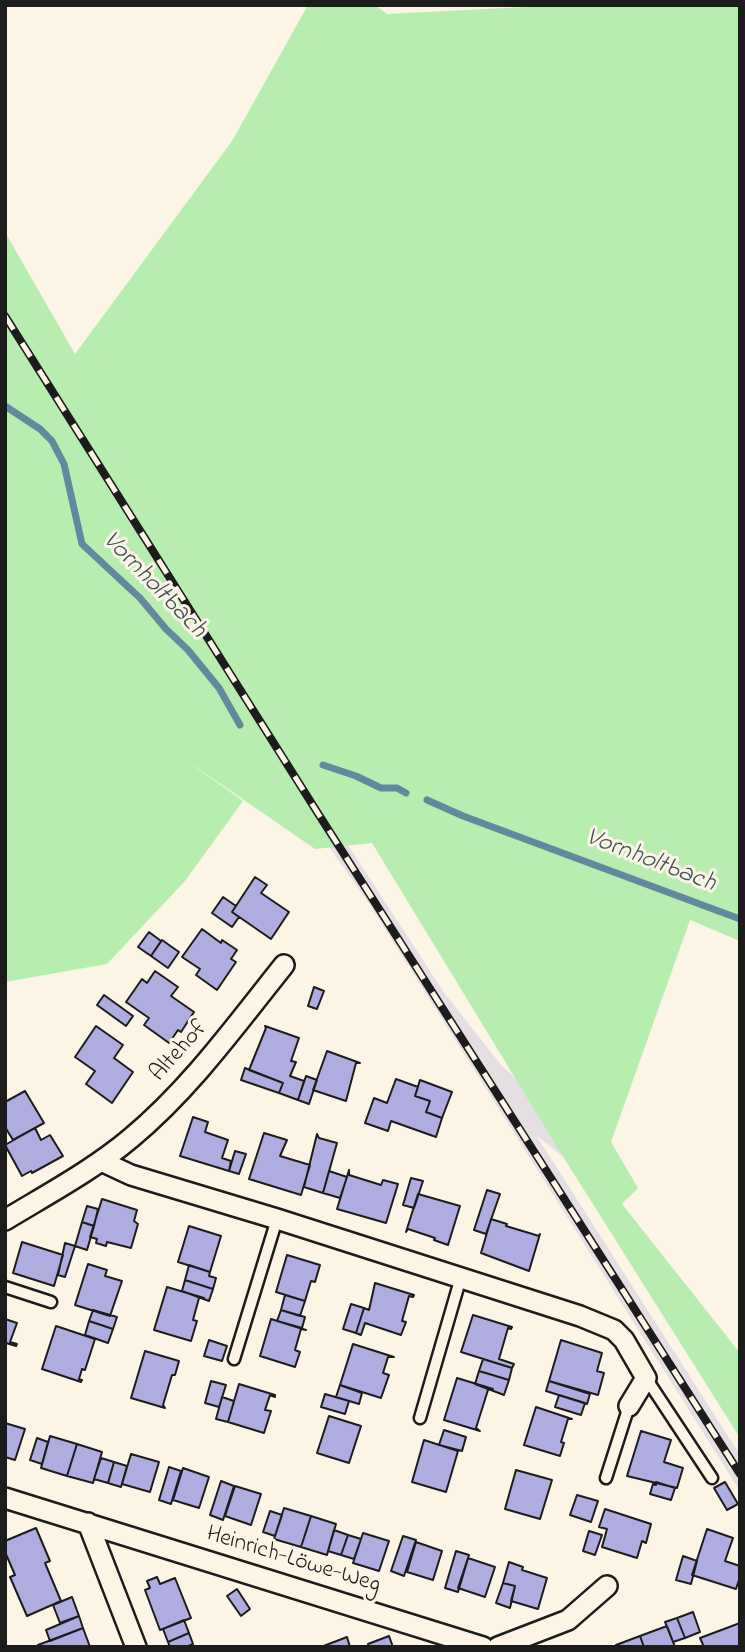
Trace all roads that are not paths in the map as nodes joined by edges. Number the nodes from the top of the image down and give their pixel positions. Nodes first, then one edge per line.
1 (284, 965) dead end
2 (101, 1161) junction
3 (277, 1219) junction
4 (5, 1220) edge
5 (461, 1277) junction
6 (5, 1287) edge
7 (51, 1302) dead end
8 (233, 1359) dead end
9 (646, 1378) junction
10 (629, 1406) joint
11 (420, 1418) dead end
12 (606, 1478) dead end
13 (712, 1478) dead end
14 (5, 1499) edge
15 (88, 1523) junction
16 (607, 1586) dead end
17 (136, 1647) edge
18 (483, 1647) edge
19 (498, 1647) edge

1 - 2 street, Altehof
2 - 3 street
2 - 4 street, Altehof
3 - 5 street
3 - 8 lane
5 - 9 street
5 - 11 lane
6 - 7 lane
9 - 10 street
9 - 13 lane
10 - 12 lane
14 - 15 street, Heinrich-Löwe-Weg
15 - 17 street
15 - 18 street, Heinrich-Löwe-Weg
16 - 19 street

